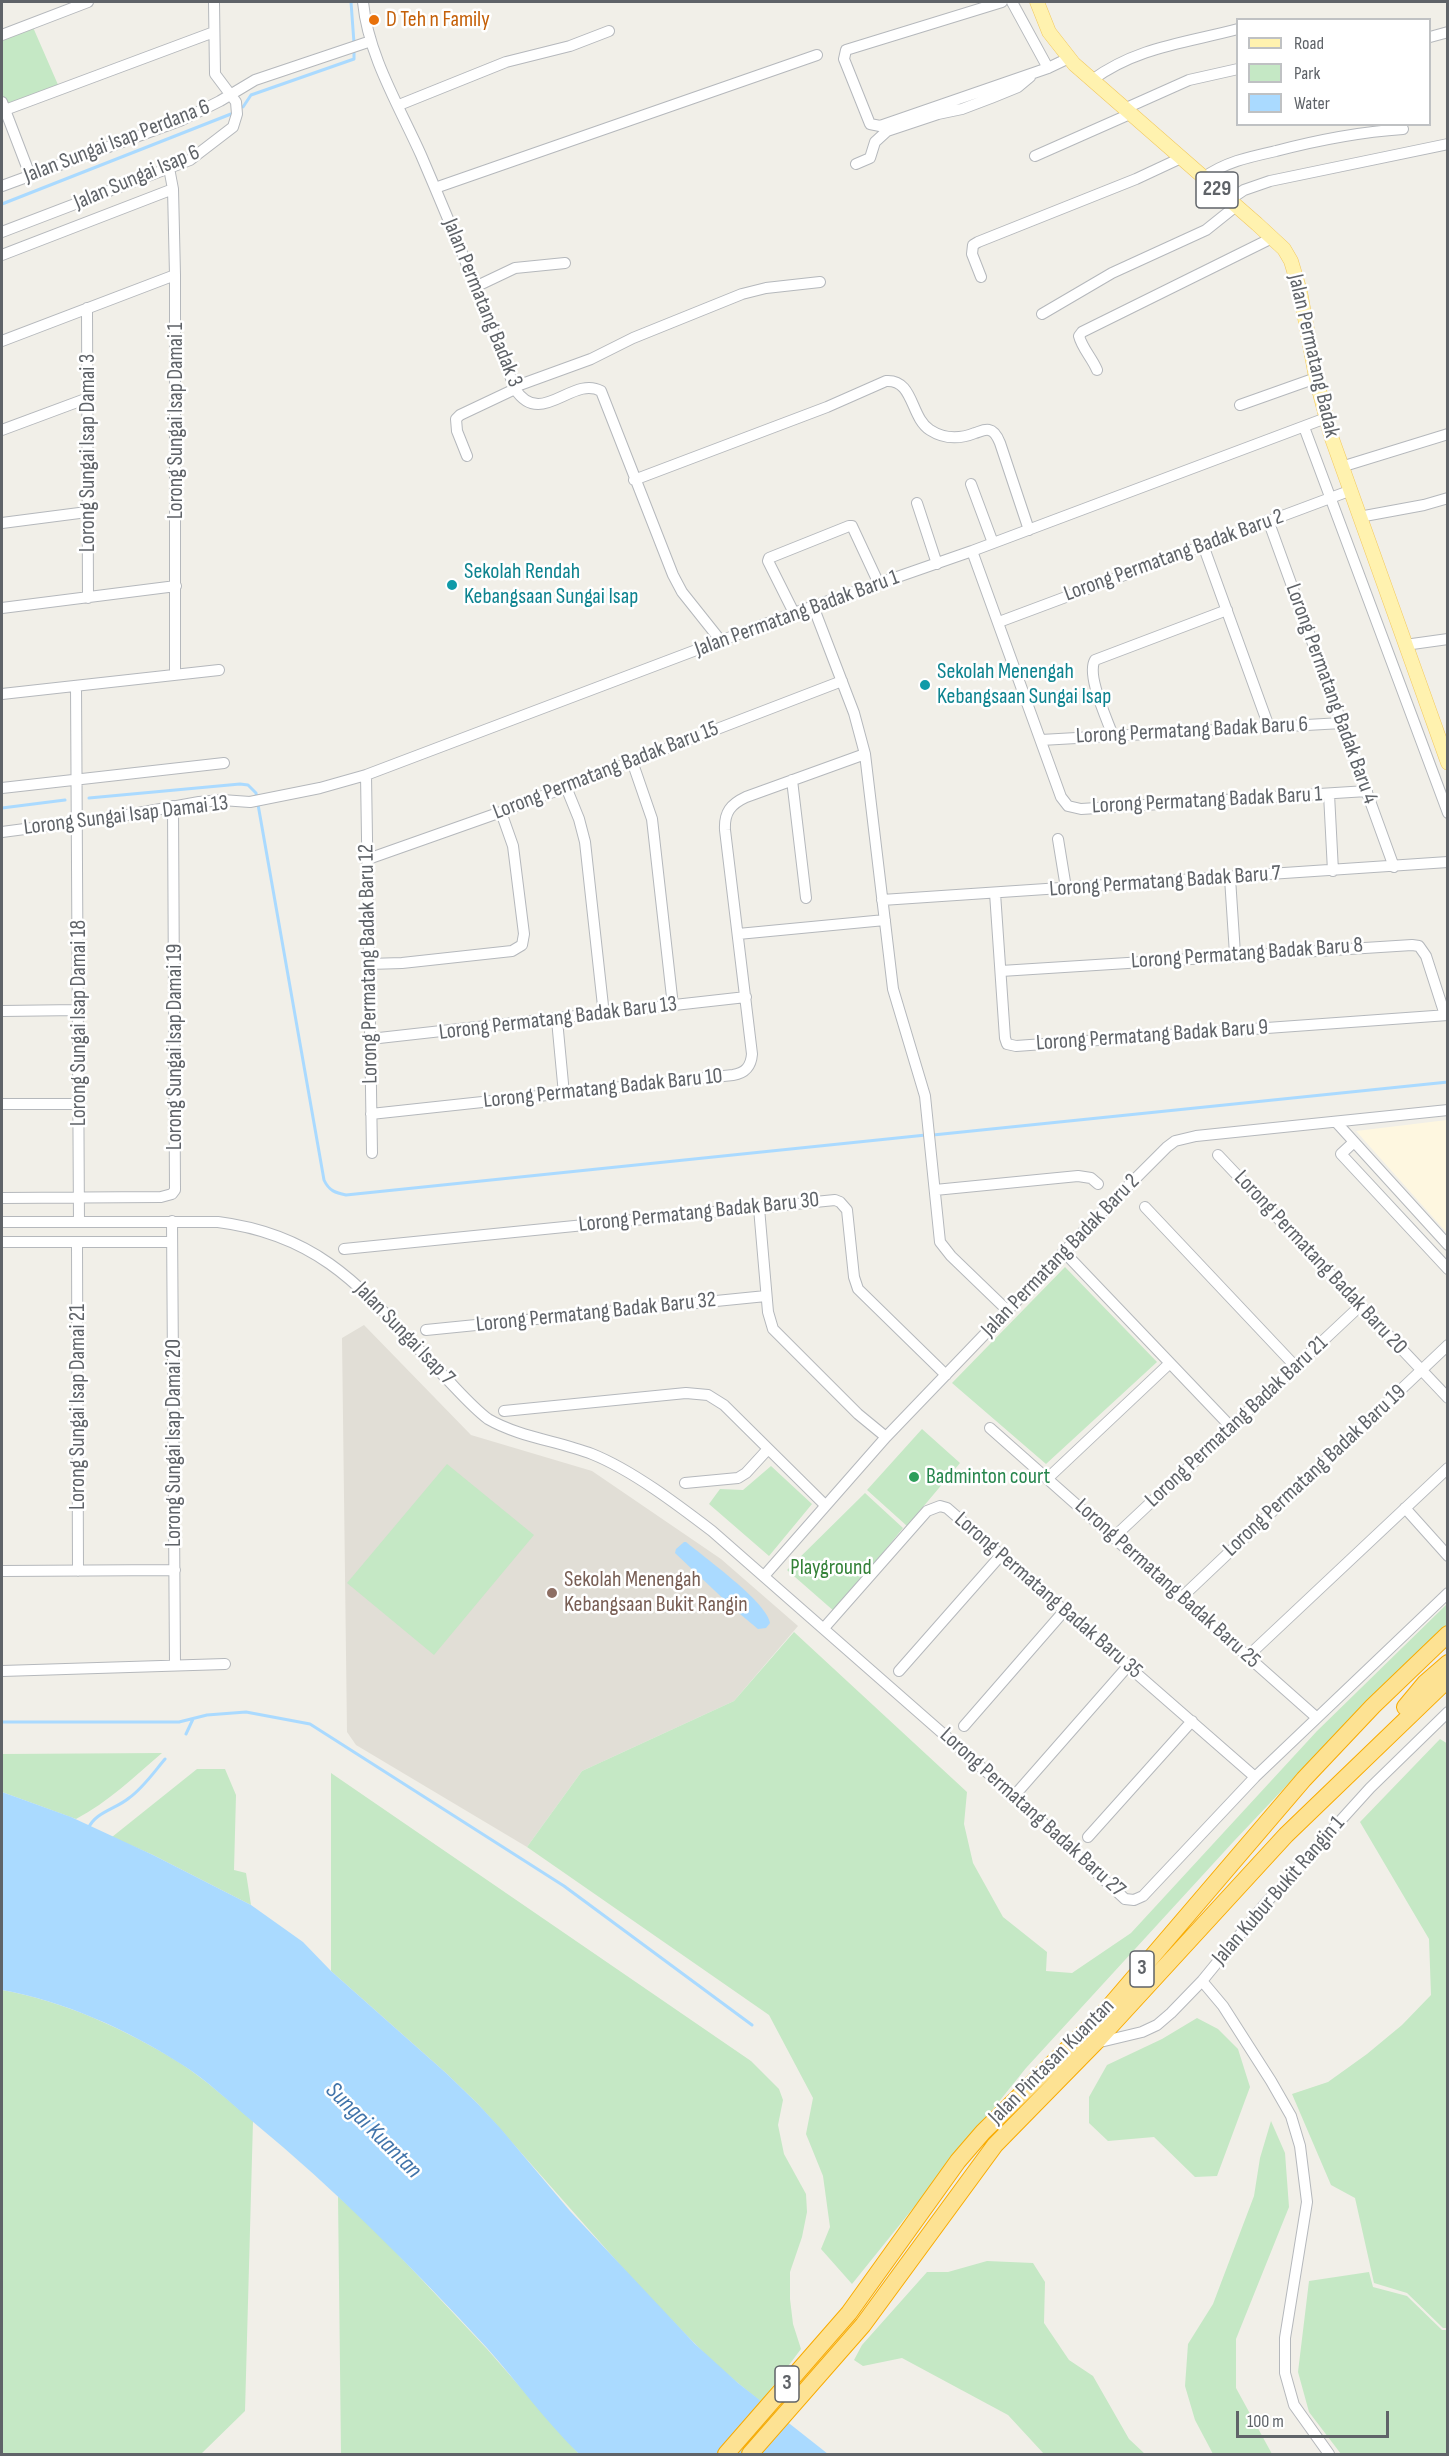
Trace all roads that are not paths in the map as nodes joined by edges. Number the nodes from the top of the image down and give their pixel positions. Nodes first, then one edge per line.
1 (88, 2) edge
2 (214, 2) edge
3 (363, 2) edge
4 (1002, 2) edge
5 (1011, 2) edge
6 (1036, 2) edge
7 (1236, 30) edge
8 (609, 31) dead end
9 (214, 32) junction
10 (1448, 32) edge
11 (2, 35) edge
12 (1431, 37) edge
13 (371, 41) junction
14 (818, 55) dead end
15 (1069, 58) junction
16 (1048, 68) junction
17 (1236, 69) edge
18 (1032, 74) junction
19 (1092, 80) junction
20 (231, 93) junction
21 (399, 105) junction
22 (3, 106) edge
23 (1127, 111) junction
24 (1403, 129) dead end
25 (1448, 144) edge
26 (1035, 156) dead end
27 (1180, 158) junction
28 (856, 164) dead end
29 (169, 168) junction
30 (30, 175) junction
31 (1203, 178) junction
32 (2, 186) edge
33 (435, 188) junction
34 (173, 189) junction
35 (1232, 203) junction
36 (2, 232) edge
37 (1272, 238) junction
38 (2, 255) edge
39 (565, 263) dead end
40 (175, 274) junction
41 (981, 277) dead end
42 (820, 282) dead end
43 (475, 286) junction
44 (87, 308) junction
45 (1042, 314) dead end
46 (2, 340) edge
47 (1096, 370) dead end
48 (1316, 378) junction
49 (514, 388) junction
50 (88, 398) junction
51 (1240, 405) dead end
52 (1326, 418) junction
53 (1304, 427) junction
54 (2, 430) edge
55 (1448, 434) edge
56 (467, 456) dead end
57 (1341, 467) junction
58 (634, 480) junction
59 (971, 484) dead end
60 (1349, 491) junction
61 (1329, 498) junction
62 (1448, 498) edge
63 (916, 504) dead end
64 (87, 512) junction
65 (1359, 517) junction
66 (1268, 520) junction
67 (2, 523) edge
68 (1029, 530) junction
69 (993, 543) junction
70 (1203, 545) junction
71 (972, 551) junction
72 (937, 564) junction
73 (879, 584) junction
74 (176, 586) junction
75 (88, 598) junction
76 (813, 606) junction
77 (2, 608) edge
78 (1227, 610) junction
79 (794, 613) junction
80 (999, 621) junction
81 (1448, 639) edge
82 (721, 641) junction
83 (1405, 645) junction
84 (219, 670) dead end
85 (176, 674) junction
86 (842, 681) junction
87 (76, 686) junction
88 (2, 694) edge
89 (1342, 723) junction
90 (1269, 727) junction
91 (1113, 736) junction
92 (1041, 740) junction
93 (865, 754) junction
94 (632, 761) junction
95 (225, 763) dead end
96 (1448, 763) edge
97 (366, 775) junction
98 (78, 780) junction
99 (792, 780) junction
100 (566, 787) junction
101 (2, 788) edge
102 (1367, 791) junction
103 (1329, 794) junction
104 (265, 800) joint
105 (173, 806) junction
106 (501, 812) junction
107 (1448, 813) edge
108 (78, 823) junction
109 (2, 832) edge
110 (1058, 839) dead end
111 (368, 860) junction
112 (1448, 862) edge
113 (1394, 867) junction
114 (1333, 871) junction
115 (1230, 878) junction
116 (1066, 888) junction
117 (995, 893) junction
118 (806, 898) dead end
119 (882, 900) junction
120 (885, 920) junction
121 (738, 934) junction
122 (1235, 954) junction
123 (369, 964) junction
124 (1001, 971) junction
125 (746, 997) junction
126 (673, 1006) junction
127 (79, 1010) junction
128 (2, 1011) edge
129 (604, 1014) junction
130 (1446, 1015) edge
131 (557, 1020) junction
132 (370, 1039) junction
133 (564, 1094) junction
134 (2, 1104) edge
135 (80, 1104) junction
136 (1448, 1110) edge
137 (371, 1114) junction
138 (1336, 1122) junction
139 (1354, 1142) junction
140 (372, 1153) dead end
141 (1218, 1155) dead end
142 (1098, 1184) dead end
143 (935, 1190) junction
144 (79, 1197) junction
145 (2, 1198) edge
146 (1144, 1207) dead end
147 (759, 1208) junction
148 (172, 1221) junction
149 (2, 1222) edge
150 (79, 1222) junction
151 (2, 1242) edge
152 (77, 1242) junction
153 (172, 1242) junction
154 (1448, 1245) edge
155 (344, 1249) dead end
156 (1064, 1252) junction
157 (1448, 1269) edge
158 (766, 1296) junction
159 (1360, 1306) junction
160 (1008, 1311) junction
161 (426, 1330) dead end
162 (1448, 1345) edge
163 (1170, 1363) junction
164 (1296, 1367) junction
165 (1421, 1371) junction
166 (946, 1375) junction
167 (1448, 1398) edge
168 (504, 1411) dead end
169 (990, 1428) dead end
170 (1232, 1428) junction
171 (886, 1437) junction
172 (768, 1449) junction
173 (1448, 1468) edge
174 (1048, 1478) junction
175 (685, 1483) dead end
176 (825, 1505) junction
177 (1405, 1508) junction
178 (1114, 1537) junction
179 (1002, 1554) junction
180 (1448, 1556) edge
181 (175, 1570) junction
182 (2, 1571) edge
183 (78, 1571) junction
184 (764, 1576) junction
185 (1448, 1593) edge
186 (1182, 1597) junction
187 (1065, 1610) junction
188 (824, 1628) junction
189 (1448, 1634) edge
190 (1248, 1656) junction
191 (1448, 1663) edge
192 (225, 1664) dead end
193 (175, 1665) junction
194 (1128, 1666) junction
195 (2, 1671) edge
196 (899, 1671) dead end
197 (1448, 1679) edge
198 (1448, 1712) edge
199 (1316, 1717) junction
200 (1192, 1721) junction
201 (964, 1726) dead end
202 (1390, 1732) junction
203 (1255, 1777) junction
204 (1014, 1796) junction
205 (1088, 1837) dead end
206 (1202, 1981) junction
207 (1095, 2043) junction
208 (726, 2454) edge
209 (750, 2454) edge
210 (1329, 2454) edge

1 - 11 street
2 - 9 street
3 - 13 street, Jalan Permatang Badak 3
4 - 18 street
5 - 16 street
6 - 15 main road, Jalan Permatang Badak / 229
7 - 19 street
8 - 21 street
9 - 20 street
9 - 22 street
10 - 12 street
13 - 20 street, Jalan Sungai Isap Perdana 6
13 - 21 street, Jalan Permatang Badak 3
14 - 33 street
15 - 16 street
15 - 19 main road, Jalan Permatang Badak / 229
16 - 18 street
17 - 23 street
18 - 28 street
19 - 23 main road, Jalan Permatang Badak / 229
20 - 29 street, Jalan Sungai Isap 6
20 - 30 street, Jalan Sungai Isap Perdana 6
21 - 33 street, Jalan Permatang Badak 3
22 - 30 street
23 - 26 street
23 - 27 main road, Jalan Permatang Badak / 229
24 - 31 street
25 - 35 street
27 - 31 main road, Jalan Permatang Badak / 229
27 - 41 street
29 - 34 street, Lorong Sungai Isap Damai 1
29 - 36 street, Jalan Sungai Isap 6
30 - 32 street, Jalan Sungai Isap Perdana 6
31 - 35 main road, Jalan Permatang Badak / 229
33 - 43 street, Jalan Permatang Badak 3
34 - 38 street
34 - 40 street, Lorong Sungai Isap Damai 1
35 - 37 main road, Jalan Permatang Badak / 229
35 - 45 street
37 - 47 street
37 - 48 main road, Jalan Permatang Badak / 229
39 - 43 street
40 - 44 street
40 - 74 street, Lorong Sungai Isap Damai 1
42 - 49 street
43 - 49 street, Jalan Permatang Badak 3
44 - 46 street
44 - 50 street, Lorong Sungai Isap Damai 3
48 - 51 street
48 - 52 main road, Jalan Permatang Badak / 229
49 - 56 street
49 - 58 street, Jalan Permatang Badak 3
50 - 54 street
50 - 64 street, Lorong Sungai Isap Damai 3
52 - 53 street, Jalan Permatang Badak Baru 1
52 - 57 main road, Jalan Permatang Badak / 229
53 - 61 street
53 - 68 street, Jalan Permatang Badak Baru 1
55 - 57 street
57 - 60 main road, Jalan Permatang Badak / 229
58 - 68 street
58 - 82 street, Jalan Permatang Badak 3
59 - 69 street
60 - 61 street, Lorong Permatang Badak Baru 2
60 - 65 main road, Jalan Permatang Badak / 229
61 - 66 street, Lorong Permatang Badak Baru 2
61 - 107 street
62 - 65 street
63 - 72 street
64 - 67 street
64 - 75 street, Lorong Sungai Isap Damai 3
65 - 83 main road, Jalan Permatang Badak / 229
66 - 70 street, Lorong Permatang Badak Baru 2
66 - 89 street, Lorong Permatang Badak Baru 4
68 - 69 street, Jalan Permatang Badak Baru 1
69 - 71 street, Jalan Permatang Badak Baru 1
70 - 78 street
70 - 80 street, Lorong Permatang Badak Baru 2
71 - 72 street, Jalan Permatang Badak Baru 1
71 - 80 street, Lorong Permatang Badak Baru 1
72 - 73 street, Jalan Permatang Badak Baru 1
73 - 76 street, Jalan Permatang Badak Baru 1
73 - 79 street
74 - 75 street
74 - 85 street, Lorong Sungai Isap Damai 1
75 - 77 street
76 - 79 street, Jalan Permatang Badak Baru 1
76 - 86 street
78 - 90 street
78 - 91 street
79 - 82 street, Jalan Permatang Badak Baru 1
80 - 92 street, Lorong Permatang Badak Baru 1
81 - 83 street
82 - 97 street, Jalan Permatang Badak Baru 1
83 - 96 main road, Jalan Permatang Badak / 229
84 - 85 street
85 - 87 street
86 - 93 street
86 - 94 street, Lorong Permatang Badak Baru 15
87 - 88 street
87 - 98 street, Lorong Sungai Isap Damai 18
89 - 90 street, Lorong Permatang Badak Baru 6
89 - 102 street, Lorong Permatang Badak Baru 4
90 - 91 street, Lorong Permatang Badak Baru 6
91 - 92 street, Lorong Permatang Badak Baru 6
92 - 103 street, Lorong Permatang Badak Baru 1
93 - 99 street, Lorong Permatang Badak Baru 10
93 - 119 street
94 - 100 street, Lorong Permatang Badak Baru 15
94 - 126 street
95 - 98 street
97 - 104 street, Jalan Permatang Badak Baru 1
97 - 111 street, Lorong Permatang Badak Baru 12
98 - 101 street
98 - 108 street, Lorong Sungai Isap Damai 18
99 - 118 street
99 - 121 street, Lorong Permatang Badak Baru 10
100 - 106 street, Lorong Permatang Badak Baru 15
100 - 129 street
102 - 103 street, Lorong Permatang Badak Baru 1
102 - 113 street, Lorong Permatang Badak Baru 4
103 - 114 street
104 - 105 street, Lorong Sungai Isap Damai 13
105 - 108 street, Lorong Sungai Isap Damai 13
105 - 144 street, Lorong Sungai Isap Damai 19
106 - 111 street, Lorong Permatang Badak Baru 15
106 - 123 street
108 - 109 street, Lorong Sungai Isap Damai 13
108 - 127 street, Lorong Sungai Isap Damai 18
110 - 116 street
111 - 123 street, Lorong Permatang Badak Baru 12
112 - 113 street, Lorong Permatang Badak Baru 7
113 - 114 street, Lorong Permatang Badak Baru 7
114 - 115 street, Lorong Permatang Badak Baru 7
115 - 116 street, Lorong Permatang Badak Baru 7
115 - 122 street
116 - 117 street, Lorong Permatang Badak Baru 7
117 - 119 street, Lorong Permatang Badak Baru 7
117 - 124 street, Lorong Permatang Badak Baru 9
119 - 120 street
120 - 121 street
120 - 143 street
121 - 125 street, Lorong Permatang Badak Baru 10
122 - 124 street, Lorong Permatang Badak Baru 8
122 - 130 street, Lorong Permatang Badak Baru 8
123 - 132 street, Lorong Permatang Badak Baru 12
124 - 130 street, Lorong Permatang Badak Baru 9
125 - 126 street, Lorong Permatang Badak Baru 13
125 - 133 street, Lorong Permatang Badak Baru 10
126 - 129 street, Lorong Permatang Badak Baru 13
127 - 128 street
127 - 135 street, Lorong Sungai Isap Damai 18
129 - 131 street, Lorong Permatang Badak Baru 13
131 - 132 street, Lorong Permatang Badak Baru 13
131 - 133 street
132 - 137 street, Lorong Permatang Badak Baru 12
133 - 137 street, Lorong Permatang Badak Baru 10
134 - 135 street
135 - 144 street, Lorong Sungai Isap Damai 18
136 - 138 street, Jalan Permatang Badak Baru 2
137 - 140 street, Lorong Permatang Badak Baru 12
138 - 139 street
138 - 156 street, Jalan Permatang Badak Baru 2
139 - 154 street
139 - 157 street
141 - 159 street, Lorong Permatang Badak Baru 20
142 - 143 street
143 - 160 street
144 - 145 street, Lorong Sungai Isap Damai 19
144 - 150 street, Lorong Sungai Isap Damai 18
146 - 164 street
147 - 155 street, Lorong Permatang Badak Baru 30
147 - 158 street
147 - 166 street, Lorong Permatang Badak Baru 30
148 - 150 street, Jalan Sungai Isap 7
148 - 153 street, Lorong Sungai Isap Damai 20
148 - 184 street, Jalan Sungai Isap 7
149 - 150 street, Jalan Sungai Isap 7
151 - 152 street
152 - 153 street
152 - 183 street, Lorong Sungai Isap Damai 21
153 - 181 street, Lorong Sungai Isap Damai 20
156 - 160 street, Jalan Permatang Badak Baru 2
156 - 163 street
158 - 161 street, Lorong Permatang Badak Baru 32
158 - 171 street
159 - 164 street, Lorong Permatang Badak Baru 21
159 - 165 street, Lorong Permatang Badak Baru 20
160 - 166 street, Jalan Permatang Badak Baru 2
162 - 165 street, Lorong Permatang Badak Baru 19
163 - 170 street
163 - 174 street
164 - 170 street, Lorong Permatang Badak Baru 21
165 - 167 street, Lorong Permatang Badak Baru 20
165 - 186 street, Lorong Permatang Badak Baru 19
166 - 171 street, Jalan Permatang Badak Baru 2
168 - 172 street
169 - 174 street, Lorong Permatang Badak Baru 25
170 - 178 street, Lorong Permatang Badak Baru 21
171 - 176 street, Jalan Permatang Badak Baru 2
172 - 175 street
172 - 176 street
173 - 177 street
174 - 178 street, Lorong Permatang Badak Baru 25
176 - 184 street, Jalan Permatang Badak Baru 2
177 - 180 street
177 - 190 street
178 - 186 street, Lorong Permatang Badak Baru 25
179 - 187 street, Lorong Permatang Badak Baru 35
179 - 188 street, Lorong Permatang Badak Baru 35
179 - 196 street
181 - 183 street
181 - 193 street, Lorong Sungai Isap Damai 20
182 - 183 street
184 - 188 street, Lorong Permatang Badak Baru 27
185 - 199 street, Lorong Permatang Badak Baru 27
186 - 190 street, Lorong Permatang Badak Baru 25
187 - 194 street, Lorong Permatang Badak Baru 35
187 - 201 street
188 - 204 street, Lorong Permatang Badak Baru 27
189 - 208 highway, Jalan Pintasan Kuantan / 3
190 - 199 street, Lorong Permatang Badak Baru 25
191 - 202 highway
192 - 193 street
193 - 195 street
194 - 200 street, Lorong Permatang Badak Baru 35
194 - 204 street
197 - 202 highway, Jalan Pintasan Kuantan / 3
198 - 206 street, Jalan Kubur Bukit Rangin 1
199 - 203 street, Lorong Permatang Badak Baru 27
200 - 203 street, Lorong Permatang Badak Baru 35
200 - 205 street
202 - 207 highway, Jalan Pintasan Kuantan / 3
203 - 204 street, Lorong Permatang Badak Baru 27
206 - 207 street, Jalan Kubur Bukit Rangin 1
206 - 210 street
207 - 209 highway, Jalan Pintasan Kuantan / 3

